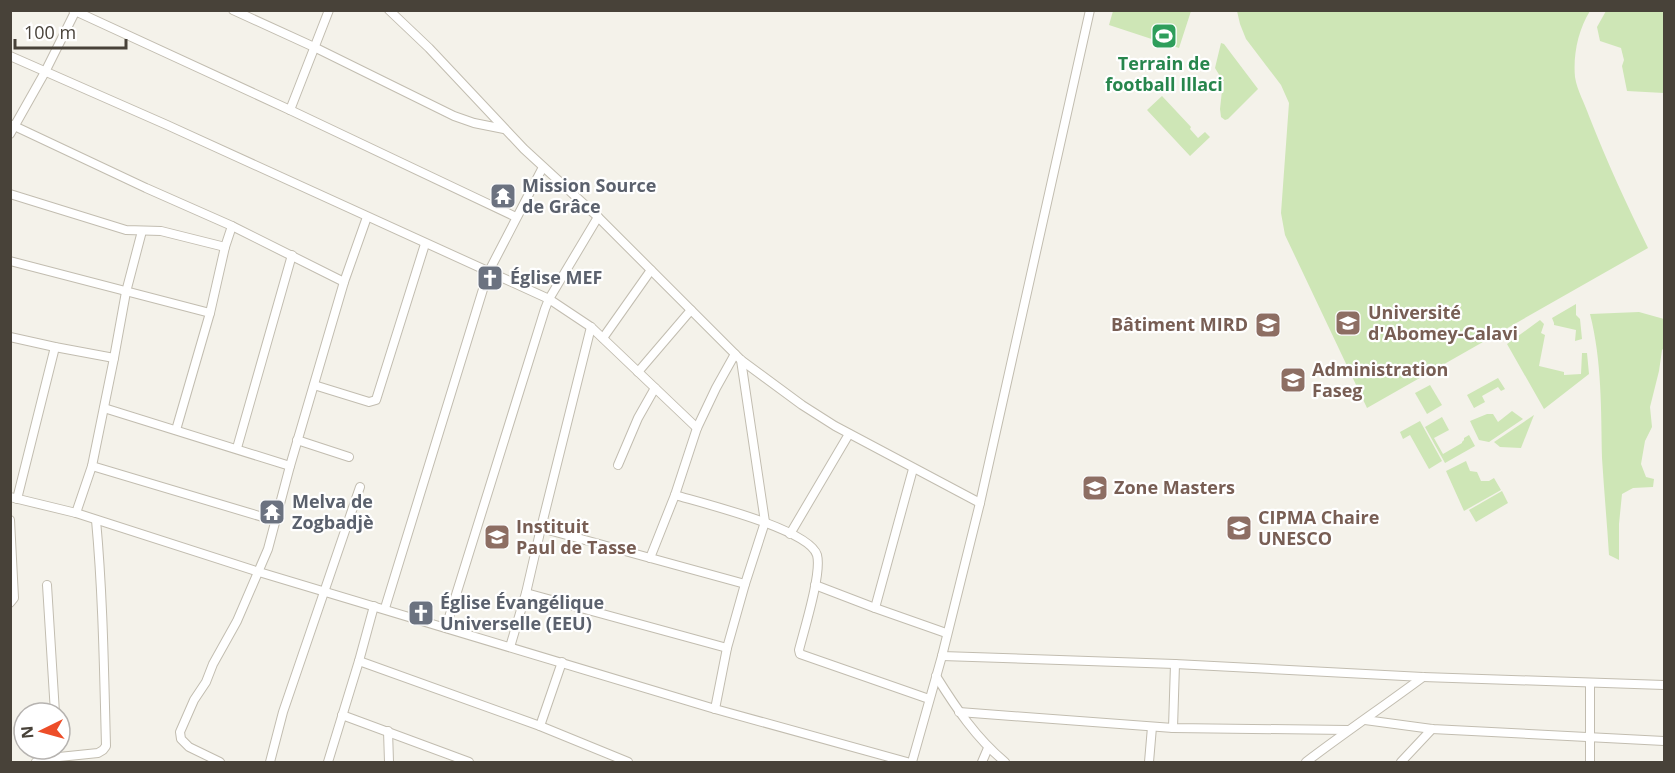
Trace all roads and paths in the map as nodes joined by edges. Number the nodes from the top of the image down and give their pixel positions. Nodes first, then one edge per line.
1 (233, 10) edge
2 (329, 10) edge
3 (389, 10) edge
4 (1090, 10) edge
5 (75, 11) edge
6 (314, 47) junction
7 (10, 56) edge
8 (45, 72) junction
9 (290, 110) junction
10 (12, 128) edge
11 (504, 129) junction
12 (543, 167) junction
13 (10, 194) edge
14 (367, 217) junction
15 (598, 217) junction
16 (516, 218) junction
17 (232, 226) junction
18 (142, 231) junction
19 (425, 244) junction
20 (225, 247) junction
21 (292, 255) junction
22 (10, 261) edge
23 (651, 270) junction
24 (488, 273) junction
25 (344, 282) junction
26 (126, 292) junction
27 (549, 299) junction
28 (691, 310) junction
29 (210, 313) junction
30 (591, 327) junction
31 (10, 337) edge
32 (603, 338) junction
33 (54, 347) junction
34 (738, 357) junction
35 (114, 358) junction
36 (638, 372) junction
37 (314, 385) junction
38 (655, 388) junction
39 (104, 408) junction
40 (696, 428) junction
41 (176, 430) junction
42 (849, 434) junction
43 (297, 440) junction
44 (237, 448) junction
45 (349, 458) dead end
46 (618, 465) dead end
47 (92, 466) junction
48 (290, 466) junction
49 (913, 469) junction
50 (360, 486) dead end
51 (675, 495) junction
52 (14, 498) edge
53 (980, 503) junction
54 (76, 513) junction
55 (10, 520) edge
56 (96, 520) junction
57 (276, 520) junction
58 (765, 522) junction
59 (541, 528) junction
60 (790, 534) junction
61 (650, 558) junction
62 (259, 572) junction
63 (745, 584) junction
64 (47, 585) dead end
65 (815, 585) junction
66 (325, 591) junction
67 (526, 593) junction
68 (10, 603) edge
69 (374, 606) junction
70 (385, 608) junction
71 (875, 608) junction
72 (446, 627) junction
73 (946, 633) junction
74 (510, 647) junction
75 (727, 648) junction
76 (942, 656) junction
77 (359, 661) junction
78 (562, 662) junction
79 (1174, 664) junction
80 (936, 676) junction
81 (1423, 677) junction
82 (1590, 683) junction
83 (1665, 685) edge
84 (929, 699) junction
85 (54, 701) edge
86 (715, 709) junction
87 (959, 712) junction
88 (342, 715) junction
89 (1365, 720) junction
90 (540, 726) junction
91 (1152, 727) junction
92 (1173, 728) junction
93 (1432, 729) junction
94 (1348, 730) junction
95 (388, 731) junction
96 (1590, 737) junction
97 (1665, 741) edge
98 (988, 748) junction
99 (72, 753) edge
100 (453, 759) edge
101 (609, 759) edge
102 (220, 762) edge
103 (270, 762) edge
104 (328, 762) edge
105 (389, 762) edge
106 (469, 762) edge
107 (628, 762) edge
108 (907, 762) edge
109 (912, 762) edge
110 (982, 762) edge
111 (1005, 762) edge
112 (1149, 762) edge
113 (1306, 762) edge
114 (1401, 762) edge
115 (1590, 762) edge

1 - 6 street
2 - 6 street
3 - 11 street
4 - 53 street
5 - 8 street
5 - 9 street
6 - 9 street
6 - 11 street
7 - 8 street
8 - 10 street
8 - 14 street
9 - 16 street
10 - 17 street
11 - 12 street
12 - 15 street
12 - 16 street
13 - 18 street
14 - 19 street
14 - 25 street
15 - 23 street
15 - 27 street
16 - 24 street
17 - 20 street
17 - 21 street
18 - 20 street
18 - 26 street
19 - 24 street
19 - 37 street
20 - 29 street
21 - 25 street
21 - 44 street
22 - 26 street
23 - 28 street
23 - 32 street
24 - 27 street
24 - 70 street
25 - 37 street
26 - 29 street
26 - 35 street
27 - 30 street
27 - 72 street
28 - 34 street
28 - 36 street
29 - 41 street
30 - 32 street
30 - 59 street
31 - 33 street
32 - 36 street
33 - 35 street
33 - 52 street
34 - 40 street
34 - 42 street
34 - 58 street
35 - 39 street
36 - 38 street
37 - 43 street
38 - 40 street
38 - 46 street
39 - 41 street
39 - 47 street
40 - 51 street
41 - 44 street
42 - 49 street
42 - 60 street
43 - 45 street
43 - 48 street
44 - 48 street
47 - 54 street
47 - 57 street
48 - 57 street
49 - 53 street
49 - 71 street
50 - 66 street
51 - 58 street
51 - 61 street
52 - 54 street
53 - 73 street
54 - 56 street
55 - 68 street
56 - 62 street
56 - 99 street
57 - 62 street
58 - 60 street
58 - 63 street
59 - 61 street
59 - 67 street
60 - 65 street
61 - 63 street
62 - 66 street
62 - 102 street
63 - 75 street
64 - 85 street
65 - 71 street
65 - 84 street
66 - 69 street
66 - 103 street
67 - 74 street
67 - 75 street
69 - 70 street
69 - 77 street
70 - 72 street
71 - 73 street
72 - 74 street
73 - 76 street
74 - 78 street
75 - 86 street
76 - 79 street
76 - 80 street
77 - 88 street
77 - 90 street
78 - 86 street
78 - 90 street
79 - 81 street
79 - 92 street
80 - 84 street
80 - 87 street
81 - 82 street
81 - 89 street
82 - 83 street
82 - 96 street
84 - 109 street
86 - 108 street
87 - 91 street
87 - 98 street
88 - 95 street
88 - 104 street
89 - 93 street
89 - 94 street
90 - 101 street
91 - 92 street
91 - 112 street
92 - 94 street
93 - 96 street
93 - 114 street
94 - 113 street
95 - 100 street
95 - 105 street
96 - 97 street
96 - 115 street
98 - 110 street
98 - 111 street
100 - 106 street
101 - 107 street

